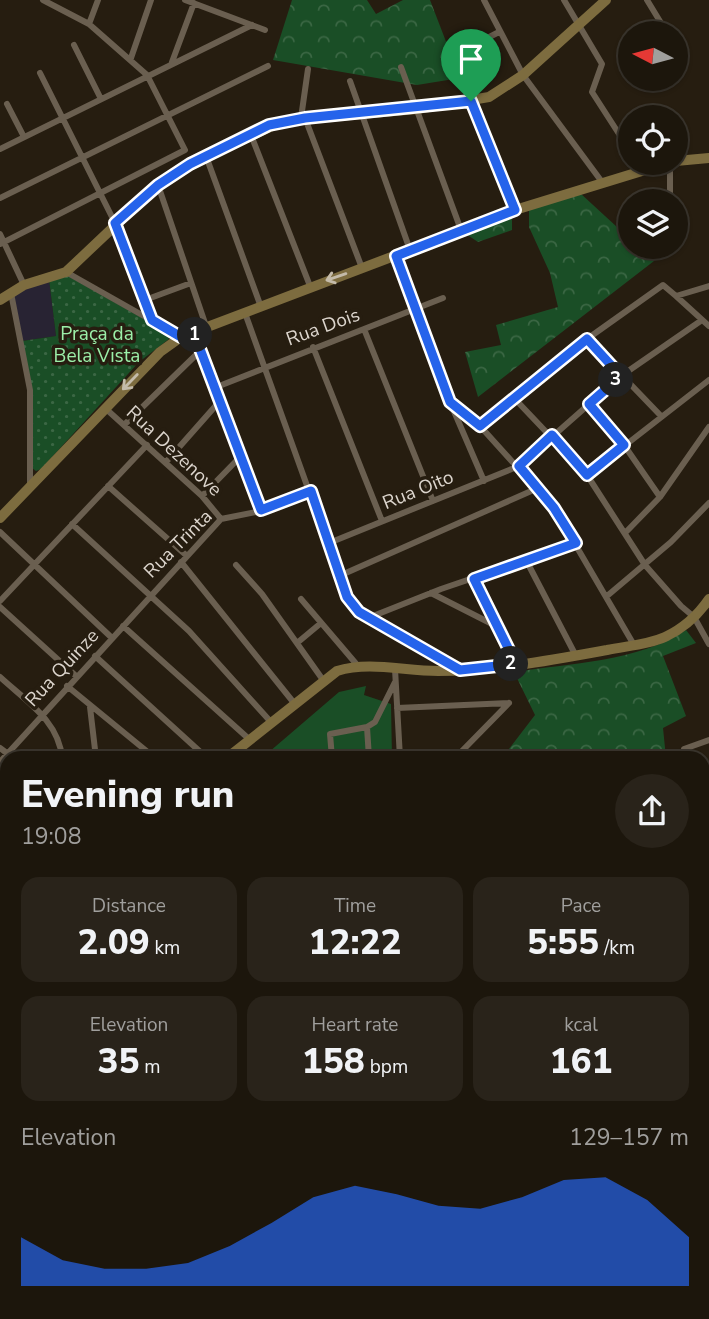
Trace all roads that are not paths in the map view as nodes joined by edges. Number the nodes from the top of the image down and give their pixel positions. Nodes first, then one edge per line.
1 (43, 0) edge
2 (98, 0) edge
3 (151, 0) edge
4 (185, 0) edge
5 (484, 0) edge
6 (564, 0) edge
7 (606, 0) edge
8 (647, 0) edge
9 (51, 2) edge
10 (194, 3) junction
11 (660, 21) edge
12 (89, 23) junction
13 (252, 25) junction
14 (578, 25) junction
15 (265, 30) dead end
16 (499, 32) junction
17 (74, 45) dead end
18 (468, 48) dead end
19 (131, 58) junction
20 (172, 62) junction
21 (268, 66) dead end
22 (401, 67) dead end
23 (308, 69) dead end
24 (40, 73) dead end
25 (147, 75) junction
26 (523, 75) junction
27 (349, 81) dead end
28 (100, 99) junction
29 (471, 101) junction
30 (7, 104) dead end
31 (417, 109) junction
32 (361, 114) junction
33 (168, 115) junction
34 (62, 118) junction
35 (303, 118) junction
36 (618, 132) edge
37 (251, 135) junction
38 (24, 137) junction
39 (0, 149) edge
40 (206, 156) junction
41 (80, 158) junction
42 (709, 158) edge
43 (688, 160) edge
44 (618, 175) edge
45 (602, 181) junction
46 (158, 185) junction
47 (99, 195) junction
48 (0, 198) edge
49 (515, 210) junction
50 (115, 223) junction
51 (461, 230) junction
52 (0, 234) edge
53 (2, 243) edge
54 (410, 250) junction
55 (396, 256) junction
56 (362, 268) junction
57 (66, 272) junction
58 (191, 283) junction
59 (24, 285) junction
60 (310, 286) junction
61 (709, 286) edge
62 (10, 293) junction
63 (676, 296) junction
64 (443, 298) dead end
65 (0, 300) edge
66 (145, 300) junction
67 (261, 307) junction
68 (416, 309) junction
69 (245, 313) junction
70 (152, 320) junction
71 (702, 320) junction
72 (709, 326) edge
73 (207, 329) junction
74 (363, 329) junction
75 (194, 333) junction
76 (181, 337) junction
77 (587, 339) junction
78 (313, 347) junction
79 (200, 351) junction
80 (264, 366) junction
81 (621, 376) junction
82 (709, 380) edge
83 (214, 388) junction
84 (514, 398) junction
85 (219, 402) junction
86 (450, 402) junction
87 (589, 404) junction
88 (105, 408) junction
89 (661, 415) junction
90 (124, 425) junction
91 (480, 426) junction
92 (709, 427) edge
93 (552, 435) junction
94 (706, 439) edge
95 (147, 445) junction
96 (624, 445) junction
97 (241, 456) junction
98 (166, 462) junction
99 (519, 466) junction
100 (587, 475) junction
101 (484, 481) junction
102 (108, 486) junction
103 (30, 487) junction
104 (538, 488) junction
105 (311, 491) junction
106 (202, 496) junction
107 (660, 497) junction
108 (433, 501) junction
109 (709, 503) edge
110 (261, 510) junction
111 (0, 518) edge
112 (221, 519) junction
113 (382, 521) junction
114 (72, 524) junction
115 (0, 532) edge
116 (626, 532) junction
117 (328, 543) junction
118 (576, 543) junction
119 (187, 556) junction
120 (526, 560) junction
121 (181, 562) junction
122 (36, 564) junction
123 (236, 565) dead end
124 (645, 565) junction
125 (339, 576) junction
126 (474, 579) junction
127 (431, 593) junction
128 (607, 596) junction
129 (148, 597) junction
130 (301, 599) dead end
131 (709, 599) edge
132 (0, 601) edge
133 (0, 607) edge
134 (694, 617) junction
135 (368, 618) junction
136 (321, 623) junction
137 (123, 626) junction
138 (498, 627) junction
139 (112, 638) junction
140 (297, 643) junction
141 (709, 644) edge
142 (634, 645) junction
143 (95, 656) junction
144 (576, 656) junction
145 (516, 664) junction
146 (358, 666) junction
147 (395, 670) junction
148 (460, 670) junction
149 (76, 676) junction
150 (0, 677) edge
151 (323, 680) junction
152 (395, 682) junction
153 (66, 687) junction
154 (294, 703) junction
155 (90, 706) junction
156 (397, 708) junction
157 (41, 714) junction
158 (270, 720) junction
159 (367, 727) junction
160 (249, 739) junction
161 (709, 740) edge
162 (10, 751) edge
163 (60, 751) edge
164 (95, 751) edge
165 (147, 751) edge
166 (200, 751) edge
167 (236, 751) edge
168 (331, 751) edge
169 (369, 751) edge
170 (400, 751) edge
171 (462, 751) edge
172 (684, 751) edge

1 - 9 street
2 - 12 street
3 - 19 street
4 - 10 street
5 - 16 street
6 - 14 street
7 - 14 street
8 - 11 street
9 - 12 street
10 - 13 street
10 - 20 street
12 - 19 street
13 - 15 street
13 - 20 street
14 - 26 street
14 - 36 street
16 - 18 street
16 - 26 street
17 - 28 street
19 - 25 street
20 - 25 street
21 - 33 street
22 - 31 street
23 - 35 street
24 - 34 street
25 - 28 street
25 - 33 street
26 - 29 street
26 - 45 street
27 - 32 street
28 - 34 street
29 - 31 street
29 - 49 street
30 - 38 street
31 - 32 street
31 - 51 street
32 - 35 street
32 - 54 street
33 - 41 street
33 - 47 street
34 - 38 street
34 - 41 street
35 - 37 street
35 - 56 street
37 - 40 street
37 - 60 street
38 - 39 street
40 - 46 street
40 - 67 street
41 - 47 street
41 - 48 street
42 - 43 street
44 - 45 street
45 - 49 street
46 - 50 street
46 - 58 street
47 - 50 street
47 - 53 street
49 - 51 street
50 - 57 street
50 - 66 street
51 - 54 street
52 - 53 street
53 - 59 street
54 - 55 street
55 - 56 street
55 - 68 street
56 -> 60 street
57 - 59 street
57 - 70 street
58 - 66 street
58 - 73 street
59 - 62 street
60 - 67 street
61 - 63 street
62 - 65 street
62 - 103 street
63 - 71 street
63 - 77 street
64 - 68 street, Rua Dois
66 - 70 street
67 - 69 street
68 - 74 street, Rua Dois
68 - 86 street
69 - 73 street
69 - 80 street
70 - 76 street
71 - 72 street
71 - 81 street
73 - 75 street
74 - 78 street, Rua Dois
74 - 108 street
75 - 76 street
75 - 79 street
76 -> 88 street
77 - 81 street
77 - 84 street
78 - 80 street, Rua Dois
78 - 113 street
79 - 83 street
79 - 90 street
80 - 83 street, Rua Dois
80 - 105 street
81 - 87 street
81 - 89 street
82 - 89 street
83 - 85 street
84 - 91 street
84 - 93 street
85 - 97 street
85 - 98 street
86 - 91 street
86 - 101 street
87 - 93 street
87 - 96 street
88 - 90 street, Rua Dezenove
88 - 103 street
89 - 96 street
90 - 95 street, Rua Dezenove
91 - 99 street
92 - 94 street
93 - 99 street
93 - 100 street
94 - 107 street
95 - 98 street, Rua Dezenove
95 - 102 street
96 - 100 street
96 - 107 street
97 - 106 street
97 - 110 street
98 - 106 street, Rua Dezenove
99 - 101 street, Rua Oito
99 - 104 street
100 - 116 street
101 - 108 street, Rua Oito
102 - 114 street
102 - 119 street
103 - 111 street
104 - 118 street
104 - 125 street
105 - 110 street, Rua Trinta
105 - 117 street
106 - 112 street, Rua Dezenove
107 - 116 street
108 - 113 street, Rua Oito
109 - 124 street
110 - 112 street, Rua Trinta
112 - 119 street, Rua Trinta
113 - 117 street, Rua Oito
114 - 122 street
114 - 129 street
115 - 122 street
116 - 124 street
117 - 125 street
118 - 120 street
118 - 128 street
119 - 121 street, Rua Trinta
120 - 126 street
120 - 144 street
121 - 129 street, Rua Trinta
121 - 154 street
122 - 132 street
122 - 139 street
123 - 140 street
124 - 128 street
124 - 134 street
125 - 135 street
126 - 127 street
126 - 138 street
127 - 135 street
127 - 138 street
128 - 142 street
129 - 137 street, Rua Quinze
129 - 158 street
130 - 136 street
131 - 134 street
133 - 149 street
134 - 141 street
134 - 142 street
135 - 148 street
136 - 140 street
136 - 146 street
137 - 139 street, Rua Quinze
137 - 160 street
138 - 145 street
139 - 143 street, Rua Quinze
140 - 151 street
142 - 144 street
143 - 149 street, Rua Quinze
143 - 166 street
144 - 145 street
145 - 148 street
146 - 147 street
146 - 151 street
147 - 148 street
147 - 152 street
149 - 153 street, Rua Quinze
150 - 157 street
151 - 154 street
152 - 156 street
152 - 159 street
153 - 155 street
153 - 157 street, Rua Quinze
154 - 158 street
155 - 164 street
155 - 165 street
156 - 170 street
156 - 171 street
157 - 162 street, Rua Quinze
157 - 163 street
158 - 160 street
159 - 168 street
159 - 169 street
160 - 167 street
161 - 172 street

